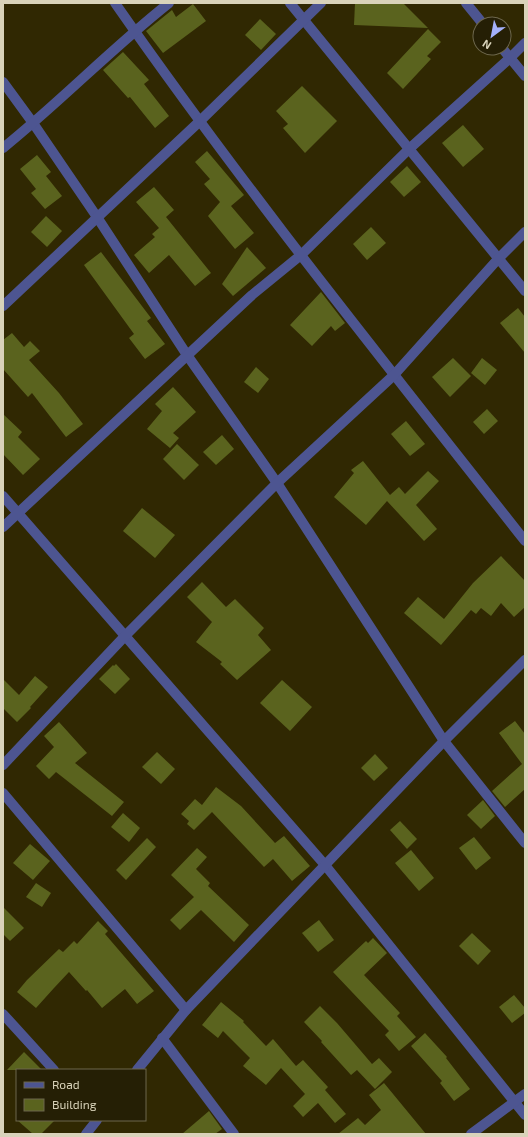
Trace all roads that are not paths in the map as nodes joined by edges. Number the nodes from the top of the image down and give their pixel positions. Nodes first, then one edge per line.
1 (115, 3) edge
2 (169, 3) edge
3 (290, 3) edge
4 (321, 3) edge
5 (466, 3) edge
6 (477, 16) edge
7 (304, 20) junction
8 (134, 31) junction
9 (525, 43) edge
10 (510, 58) junction
11 (525, 76) edge
12 (3, 82) edge
13 (200, 121) junction
14 (33, 124) junction
15 (3, 148) edge
16 (409, 149) junction
17 (97, 217) junction
18 (525, 232) edge
19 (300, 255) junction
20 (498, 259) junction
21 (525, 291) edge
22 (3, 306) edge
23 (187, 355) junction
24 (394, 375) junction
25 (277, 483) junction
26 (3, 496) edge
27 (18, 513) junction
28 (3, 527) edge
29 (525, 541) edge
30 (125, 636) junction
31 (525, 660) edge
32 (444, 741) junction
33 (3, 765) edge
34 (3, 793) edge
35 (525, 843) edge
36 (325, 865) junction
37 (186, 1010) junction
38 (3, 1014) edge
39 (162, 1038) junction
40 (53, 1069) edge
41 (137, 1069) edge
42 (525, 1094) edge
43 (514, 1102) junction
44 (525, 1115) edge
45 (96, 1121) edge
46 (86, 1134) edge
47 (234, 1134) edge
48 (470, 1134) edge

1 - 8 street
2 - 8 street
3 - 7 street
4 - 7 street
5 - 6 street
7 - 13 street
7 - 16 street
8 - 13 street
8 - 14 street
9 - 10 street
10 - 11 street
10 - 16 street
12 - 14 street
13 - 17 street
13 - 19 street
14 - 15 street
14 - 17 street
16 - 19 street
16 - 20 street
17 - 22 street
17 - 23 street
18 - 20 street
19 - 23 street
19 - 24 street
20 - 21 street
20 - 24 street
23 - 25 street
23 - 27 street
24 - 25 street
24 - 29 street
25 - 30 street
25 - 32 street
26 - 27 street
27 - 28 street
27 - 30 street
30 - 33 street
30 - 36 street
31 - 32 street
32 - 35 street
32 - 36 street
34 - 37 street
36 - 37 street
36 - 43 street
37 - 39 street
38 - 40 street
39 - 41 street
39 - 47 street
42 - 43 street
43 - 44 street
43 - 48 street
45 - 46 street

